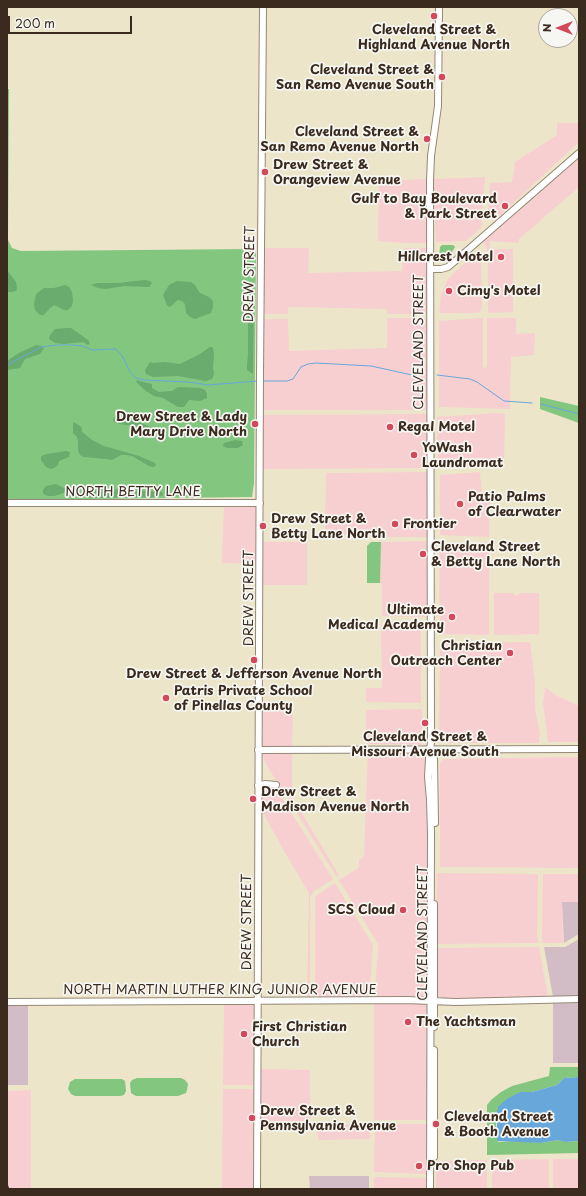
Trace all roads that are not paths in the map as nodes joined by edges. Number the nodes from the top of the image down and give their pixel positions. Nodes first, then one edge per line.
1 (263, 7) edge
2 (439, 7) edge
3 (579, 153) edge
4 (430, 269) junction
5 (7, 503) edge
6 (260, 503) junction
7 (430, 749) junction
8 (579, 749) edge
9 (258, 750) junction
10 (276, 785) dead end
11 (258, 786) junction
12 (579, 999) edge
13 (258, 1001) junction
14 (431, 1001) junction
15 (7, 1002) edge
16 (257, 1189) edge
17 (430, 1189) edge
18 (434, 1189) edge

1 - 6 street, DREW STREET
2 - 4 street, CLEVELAND STREET
3 - 4 street
4 - 7 street, CLEVELAND STREET
5 - 6 street, NORTH BETTY LANE
6 - 9 street, DREW STREET
7 - 8 street
7 - 9 street
7 - 14 street, CLEVELAND STREET
9 - 11 street, DREW STREET
10 - 11 street
11 - 13 street, DREW STREET
12 - 14 street, NORTH MARTIN LUTHER KING JUNIOR AVENUE
13 - 14 street, NORTH MARTIN LUTHER KING JUNIOR AVENUE
13 - 15 street, NORTH MARTIN LUTHER KING JUNIOR AVENUE
13 - 16 street, DREW STREET
14 - 17 street
14 - 18 street, CLEVELAND STREET

